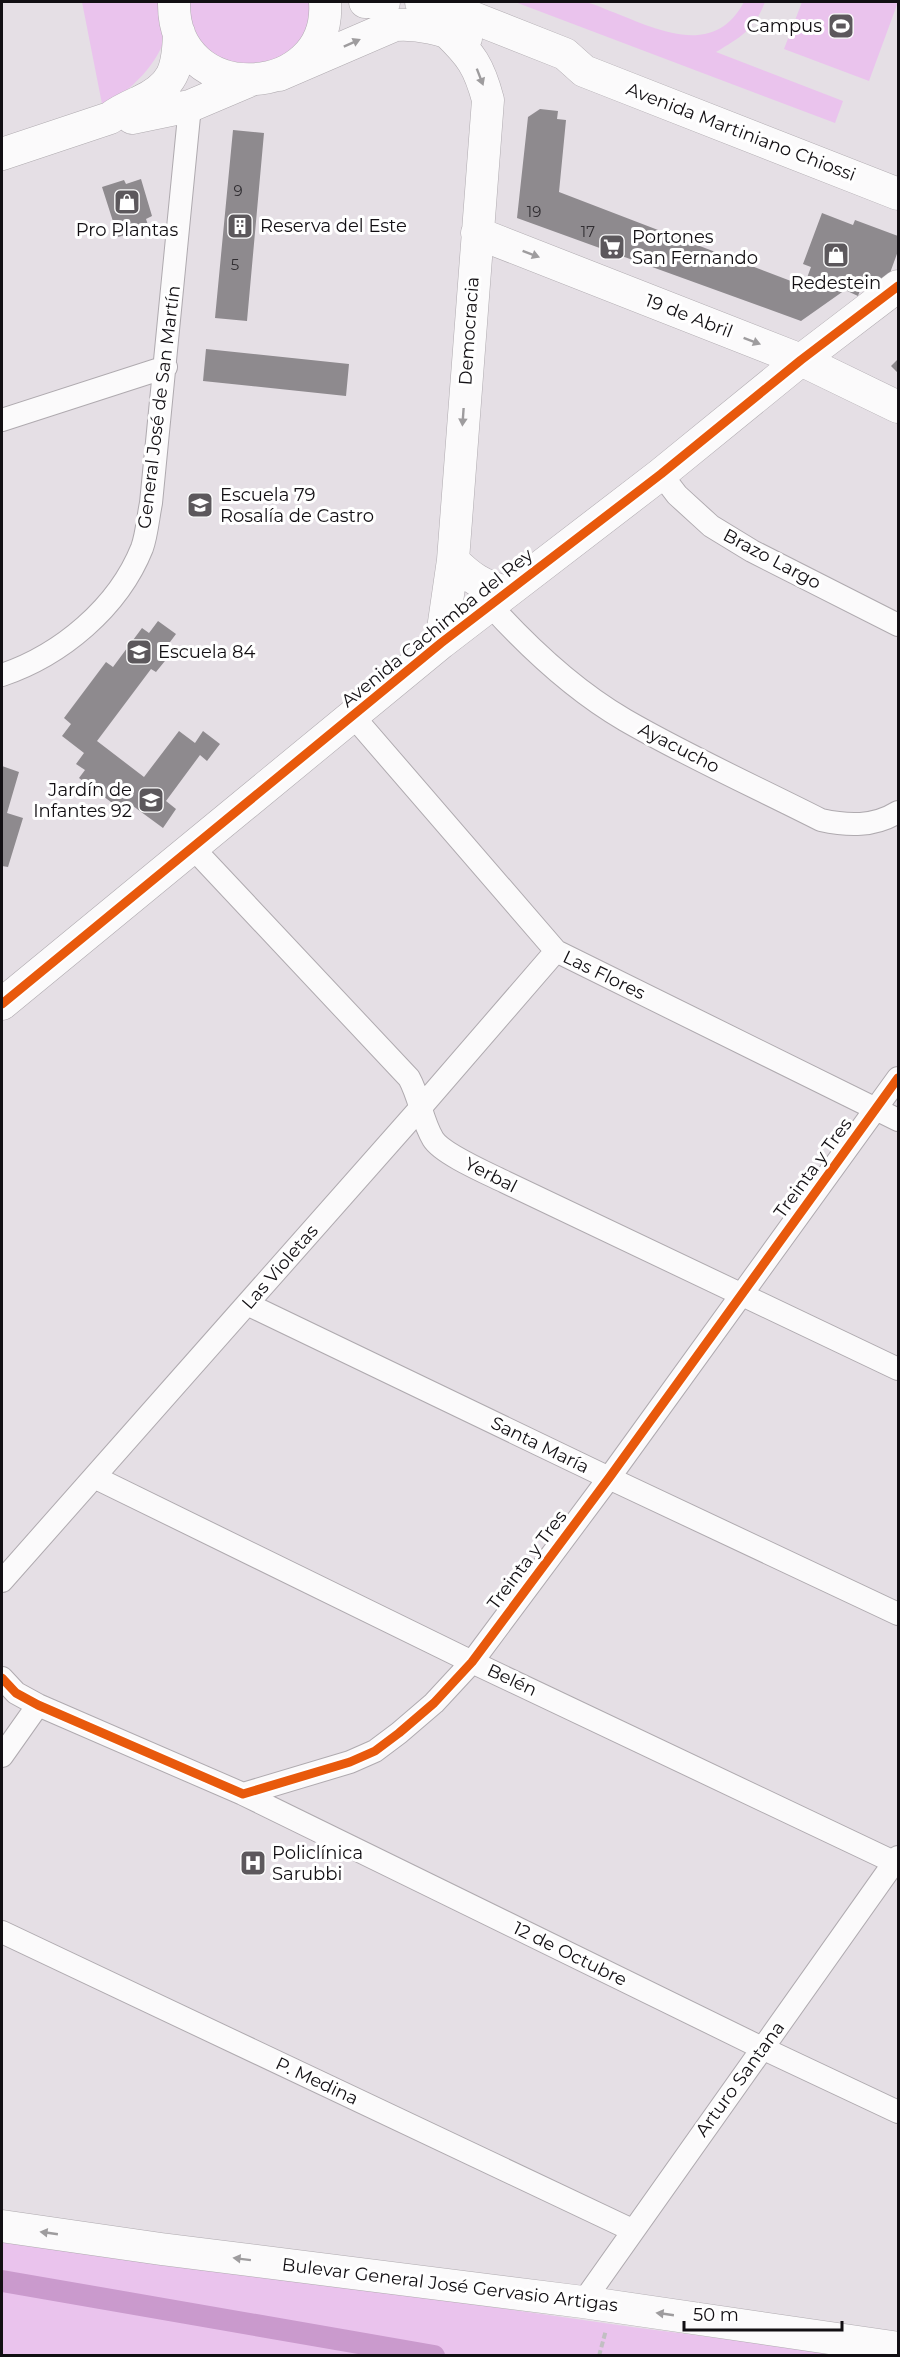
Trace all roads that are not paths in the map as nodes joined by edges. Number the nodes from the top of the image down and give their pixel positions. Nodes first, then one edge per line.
1 (174, 2) edge
2 (325, 2) edge
3 (365, 2) edge
4 (384, 2) edge
5 (421, 2) edge
6 (446, 31) junction
7 (179, 33) junction
8 (584, 70) junction
9 (279, 75) junction
10 (249, 81) junction
11 (190, 106) junction
12 (110, 118) junction
13 (2, 154) edge
14 (898, 194) edge
15 (477, 233) junction
16 (898, 286) edge
17 (801, 360) junction
18 (166, 367) junction
19 (898, 407) edge
20 (2, 420) edge
21 (661, 474) junction
22 (453, 560) junction
23 (498, 598) junction
24 (898, 625) edge
25 (441, 643) junction
26 (2, 675) edge
27 (353, 716) junction
28 (898, 812) edge
29 (192, 847) junction
30 (556, 951) junction
31 (2, 1004) edge
32 (898, 1078) edge
33 (422, 1106) junction
34 (875, 1110) junction
35 (898, 1120) edge
36 (741, 1296) junction
37 (248, 1304) junction
38 (898, 1369) edge
39 (94, 1477) junction
40 (609, 1478) junction
41 (2, 1581) edge
42 (898, 1614) edge
43 (472, 1662) junction
44 (2, 1678) edge
45 (38, 1705) junction
46 (2, 1756) edge
47 (243, 1794) junction
48 (897, 1861) edge
49 (2, 1932) edge
50 (762, 2048) junction
51 (898, 2112) edge
52 (2, 2226) edge
53 (632, 2230) junction
54 (583, 2302) junction
55 (898, 2348) edge

1 - 7 street
2 - 9 street
3 - 4 street
5 - 8 street, Avenida Martiniano Chiossi
6 - 8 street, Avenida Martiniano Chiossi
9 -> 6 street, Avenida Martiniano Chiossi
6 -> 15 street, Democracia
7 - 10 street
7 - 12 street
8 - 14 street, Avenida Martiniano Chiossi
9 - 10 street
10 - 11 street
11 - 12 street
11 - 18 street, General José de San Martín
12 - 13 street
15 -> 17 street, 19 de Abril
15 -> 22 street, Democracia
16 - 17 street, Avenida Cachimba del Rey
17 - 19 street, 19 de Abril
17 - 21 street, Avenida Cachimba del Rey
18 - 20 street
18 - 26 street, General José de San Martín
21 - 23 street, Avenida Cachimba del Rey
21 - 24 street, Brazo Largo
22 - 23 street
22 - 25 street, Democracia
23 - 25 street, Avenida Cachimba del Rey
23 - 28 street, Ayacucho
25 - 27 street, Avenida Cachimba del Rey
27 - 29 street, Avenida Cachimba del Rey
27 - 30 street, Las Flores
29 - 31 street, Avenida Cachimba del Rey
29 - 33 street, Yerbal
30 - 33 street, Las Violetas
30 - 34 street, Las Flores
32 - 34 street, Treinta y Tres
33 - 36 street, Yerbal
33 - 37 street, Las Violetas
34 - 35 street, Las Flores
34 - 36 street, Treinta y Tres
36 - 38 street, Yerbal
36 - 40 street, Treinta y Tres
37 - 39 street, Las Violetas
37 - 40 street, Santa María
39 - 41 street, Las Violetas
39 - 43 street, Belén
40 - 42 street, Santa María
40 - 43 street, Treinta y Tres
43 - 47 street, Treinta y Tres
43 - 48 street, Belén
44 - 45 street
45 - 46 street
45 - 47 street
47 - 50 street, 12 de Octubre
48 - 50 street, Arturo Santana
49 - 53 street, P. Medina
50 - 51 street, 12 de Octubre
50 - 53 street, Arturo Santana
54 -> 52 street, Bulevar General José Gervasio Artigas
53 - 54 street, Arturo Santana
55 -> 54 street, Bulevar General José Gervasio Artigas

